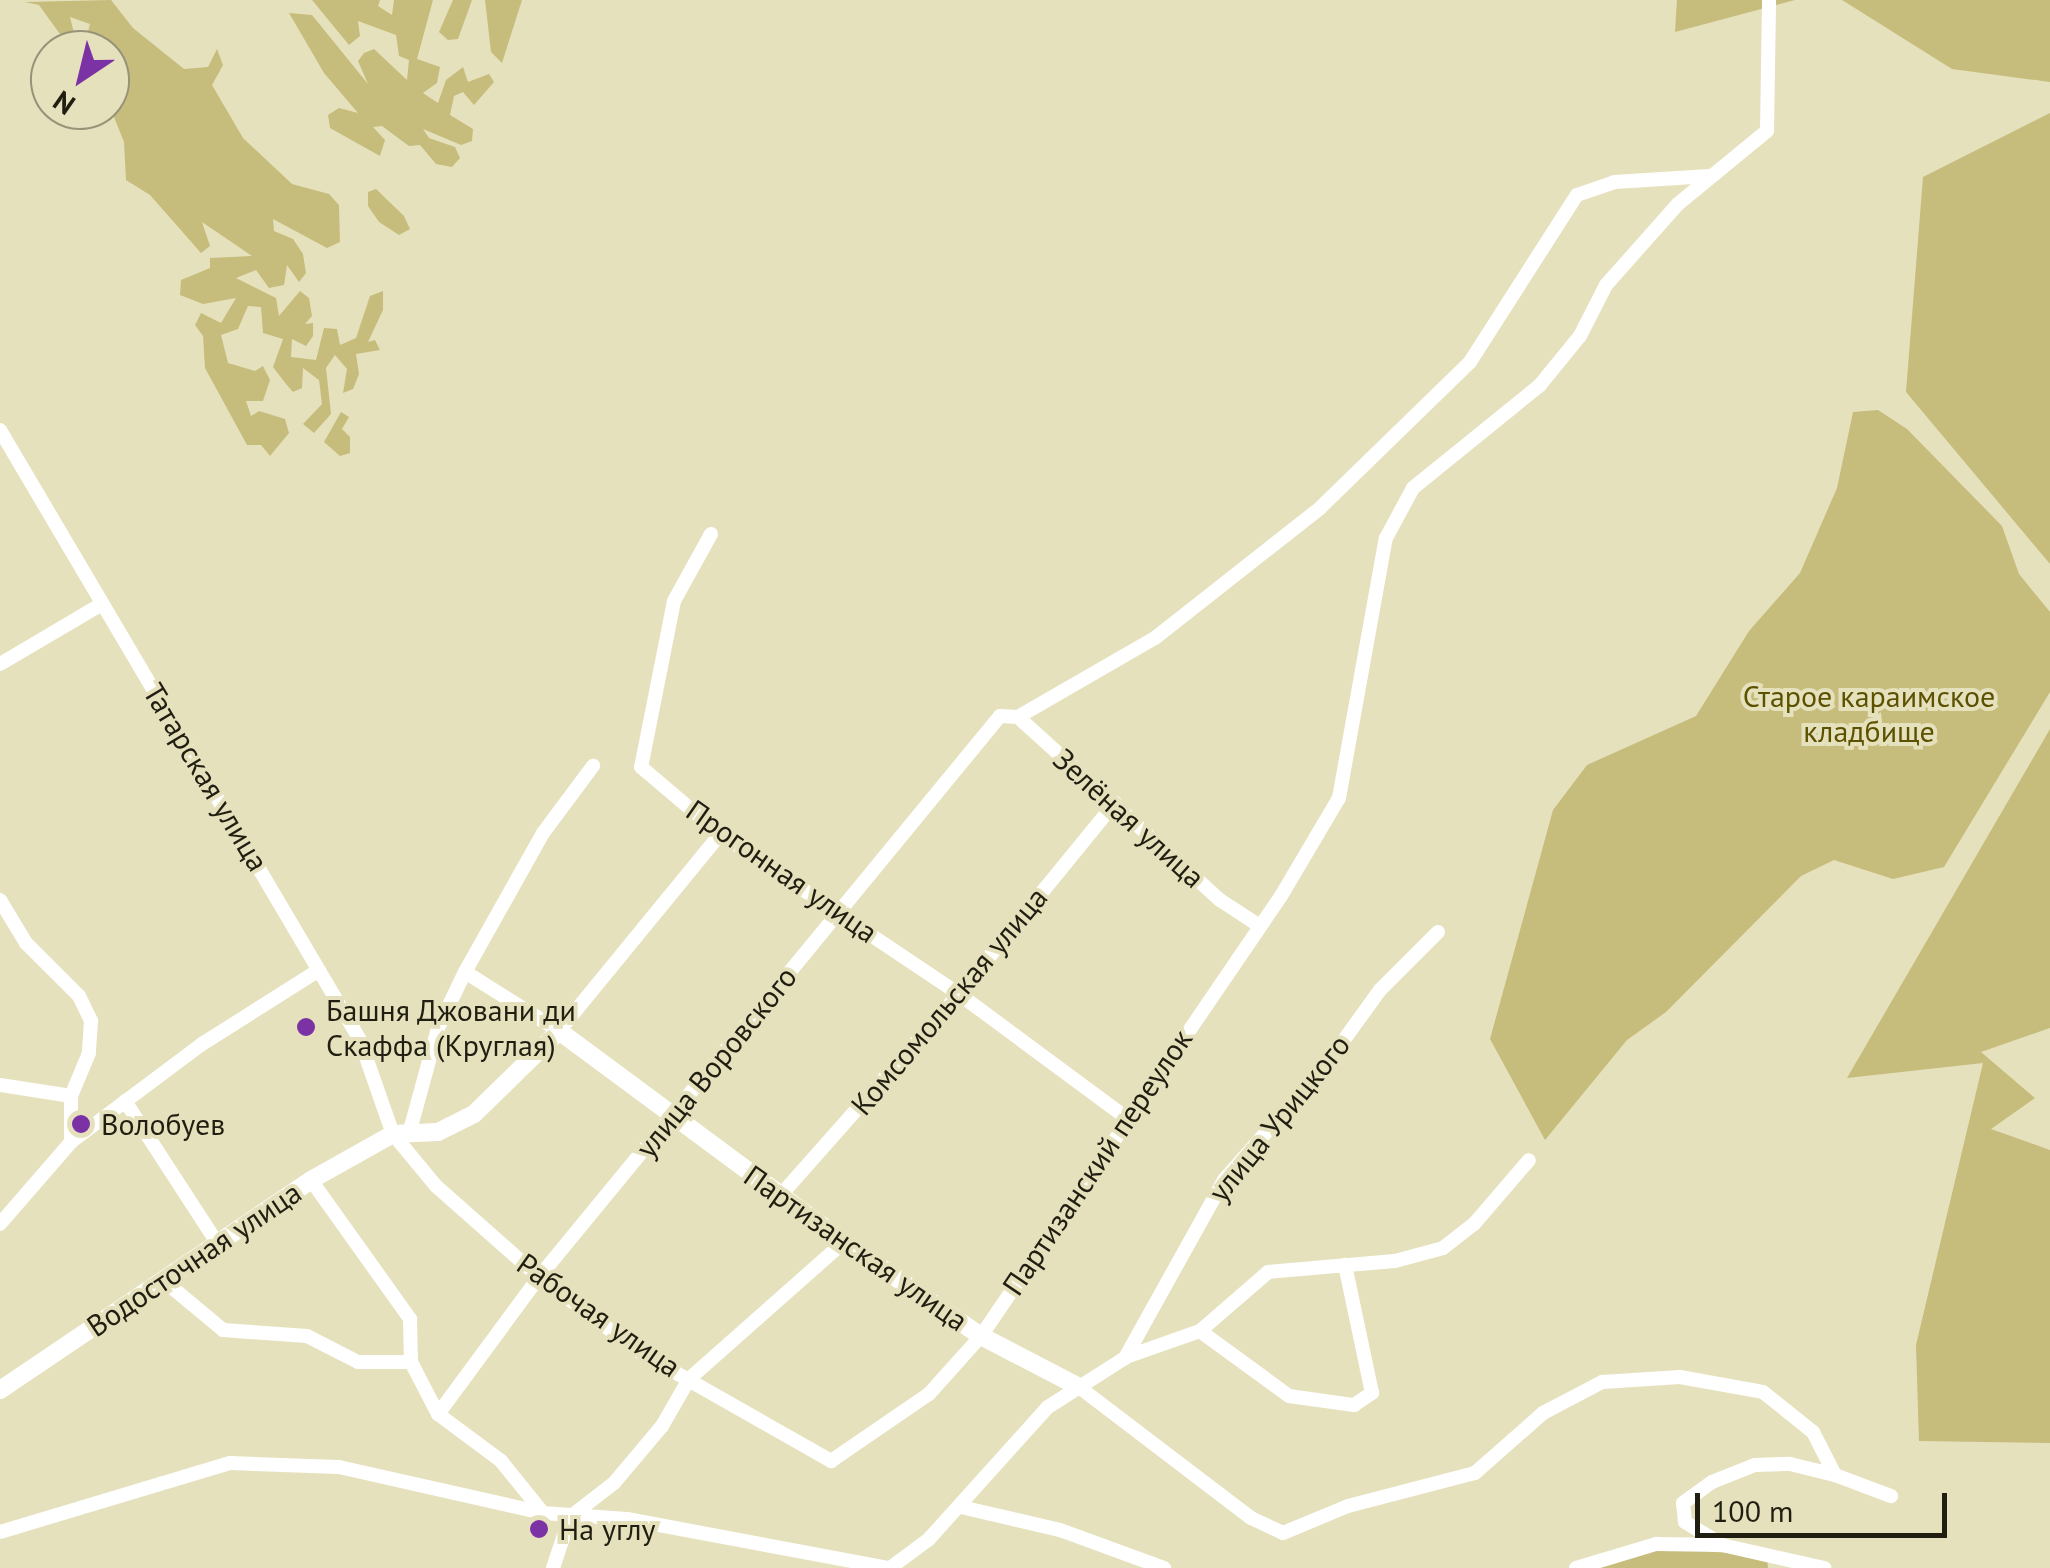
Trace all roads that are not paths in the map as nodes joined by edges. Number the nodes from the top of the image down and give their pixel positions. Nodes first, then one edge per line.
1 (1769, 0) edge
2 (1710, 176) junction
3 (0, 430) edge
4 (711, 534) dead end
5 (100, 605) junction
6 (0, 664) edge
7 (1018, 716) junction
8 (592, 766) dead end
9 (1115, 803) junction
10 (720, 834) junction
11 (0, 900) edge
12 (838, 911) junction
13 (1258, 925) junction
14 (1438, 932) dead end
15 (319, 970) junction
16 (465, 972) junction
17 (959, 994) junction
18 (559, 1031) junction
19 (0, 1084) edge
20 (70, 1096) junction
21 (125, 1101) junction
22 (672, 1116) junction
23 (1125, 1118) junction
24 (401, 1134) junction
25 (70, 1142) junction
26 (1530, 1160) dead end
27 (311, 1180) junction
28 (780, 1196) junction
29 (0, 1224) edge
30 (216, 1241) junction
31 (844, 1242) junction
32 (1345, 1265) junction
33 (538, 1277) junction
34 (163, 1280) junction
35 (1200, 1331) junction
36 (981, 1336) junction
37 (1125, 1358) junction
38 (410, 1362) junction
39 (689, 1379) junction
40 (1079, 1387) junction
41 (0, 1390) edge
42 (438, 1414) junction
43 (831, 1461) joint
44 (1835, 1476) junction
45 (1892, 1496) dead end
46 (961, 1507) junction
47 (543, 1513) junction
48 (570, 1517) junction
49 (0, 1532) edge
50 (1722, 1544) junction
51 (553, 1568) edge
52 (890, 1568) edge
53 (1164, 1568) edge
54 (1576, 1568) edge
55 (1824, 1568) edge

1 - 2 street, Партизанский переулок
2 - 7 street
2 - 13 street, Партизанский переулок
3 - 5 street, Татарская улица
4 - 10 street, Прогонная улица
5 - 6 street
5 - 15 street, Татарская улица
7 - 9 street, Зелёная улица
7 - 12 street, улица Воровского
8 - 16 street
9 - 13 street, Зелёная улица
9 - 17 street, Комсомольская улица
10 - 12 street, Прогонная улица
10 - 18 street
11 - 20 street
12 - 17 street, Прогонная улица
12 - 22 street, улица Воровского
13 - 23 street, Партизанский переулок
14 - 37 street, улица Урицкого
15 - 21 street
15 - 24 street, Татарская улица
16 - 18 street, Партизанская улица
16 - 24 street
17 - 23 street, Прогонная улица
17 - 28 street, Комсомольская улица
18 - 22 street, Партизанская улица
18 - 24 street, Водосточная улица
19 - 20 street
20 - 25 street
21 - 25 street
21 - 30 street
22 - 28 street, Партизанская улица
22 - 33 street, улица Воровского
23 - 36 street, Партизанский переулок
24 - 27 street, Водосточная улица
24 - 33 street, Рабочая улица
25 - 29 street
26 - 32 street
27 - 30 street, Водосточная улица
27 - 38 street
28 - 31 street, Партизанская улица
30 - 34 street, Водосточная улица
31 - 36 street, Партизанская улица
31 - 39 street
32 - 35 street
32 - 35 street
33 - 39 street, Рабочая улица
33 - 42 street, улица Воровского
34 - 38 street
34 - 41 street, Водосточная улица
35 - 37 street
36 - 40 street, Партизанская улица
36 - 43 street, Партизанский переулок
37 - 40 street, улица Урицкого
38 - 42 street
39 - 43 street, Рабочая улица
39 - 48 street
40 - 44 street, Партизанская улица
40 - 46 street, улица Урицкого
42 - 47 street
44 - 45 street
44 - 50 street
46 - 52 street, улица Урицкого
46 - 53 street
47 - 48 street
47 - 49 street
48 - 51 street
48 - 52 street
50 - 54 street
50 - 55 street

